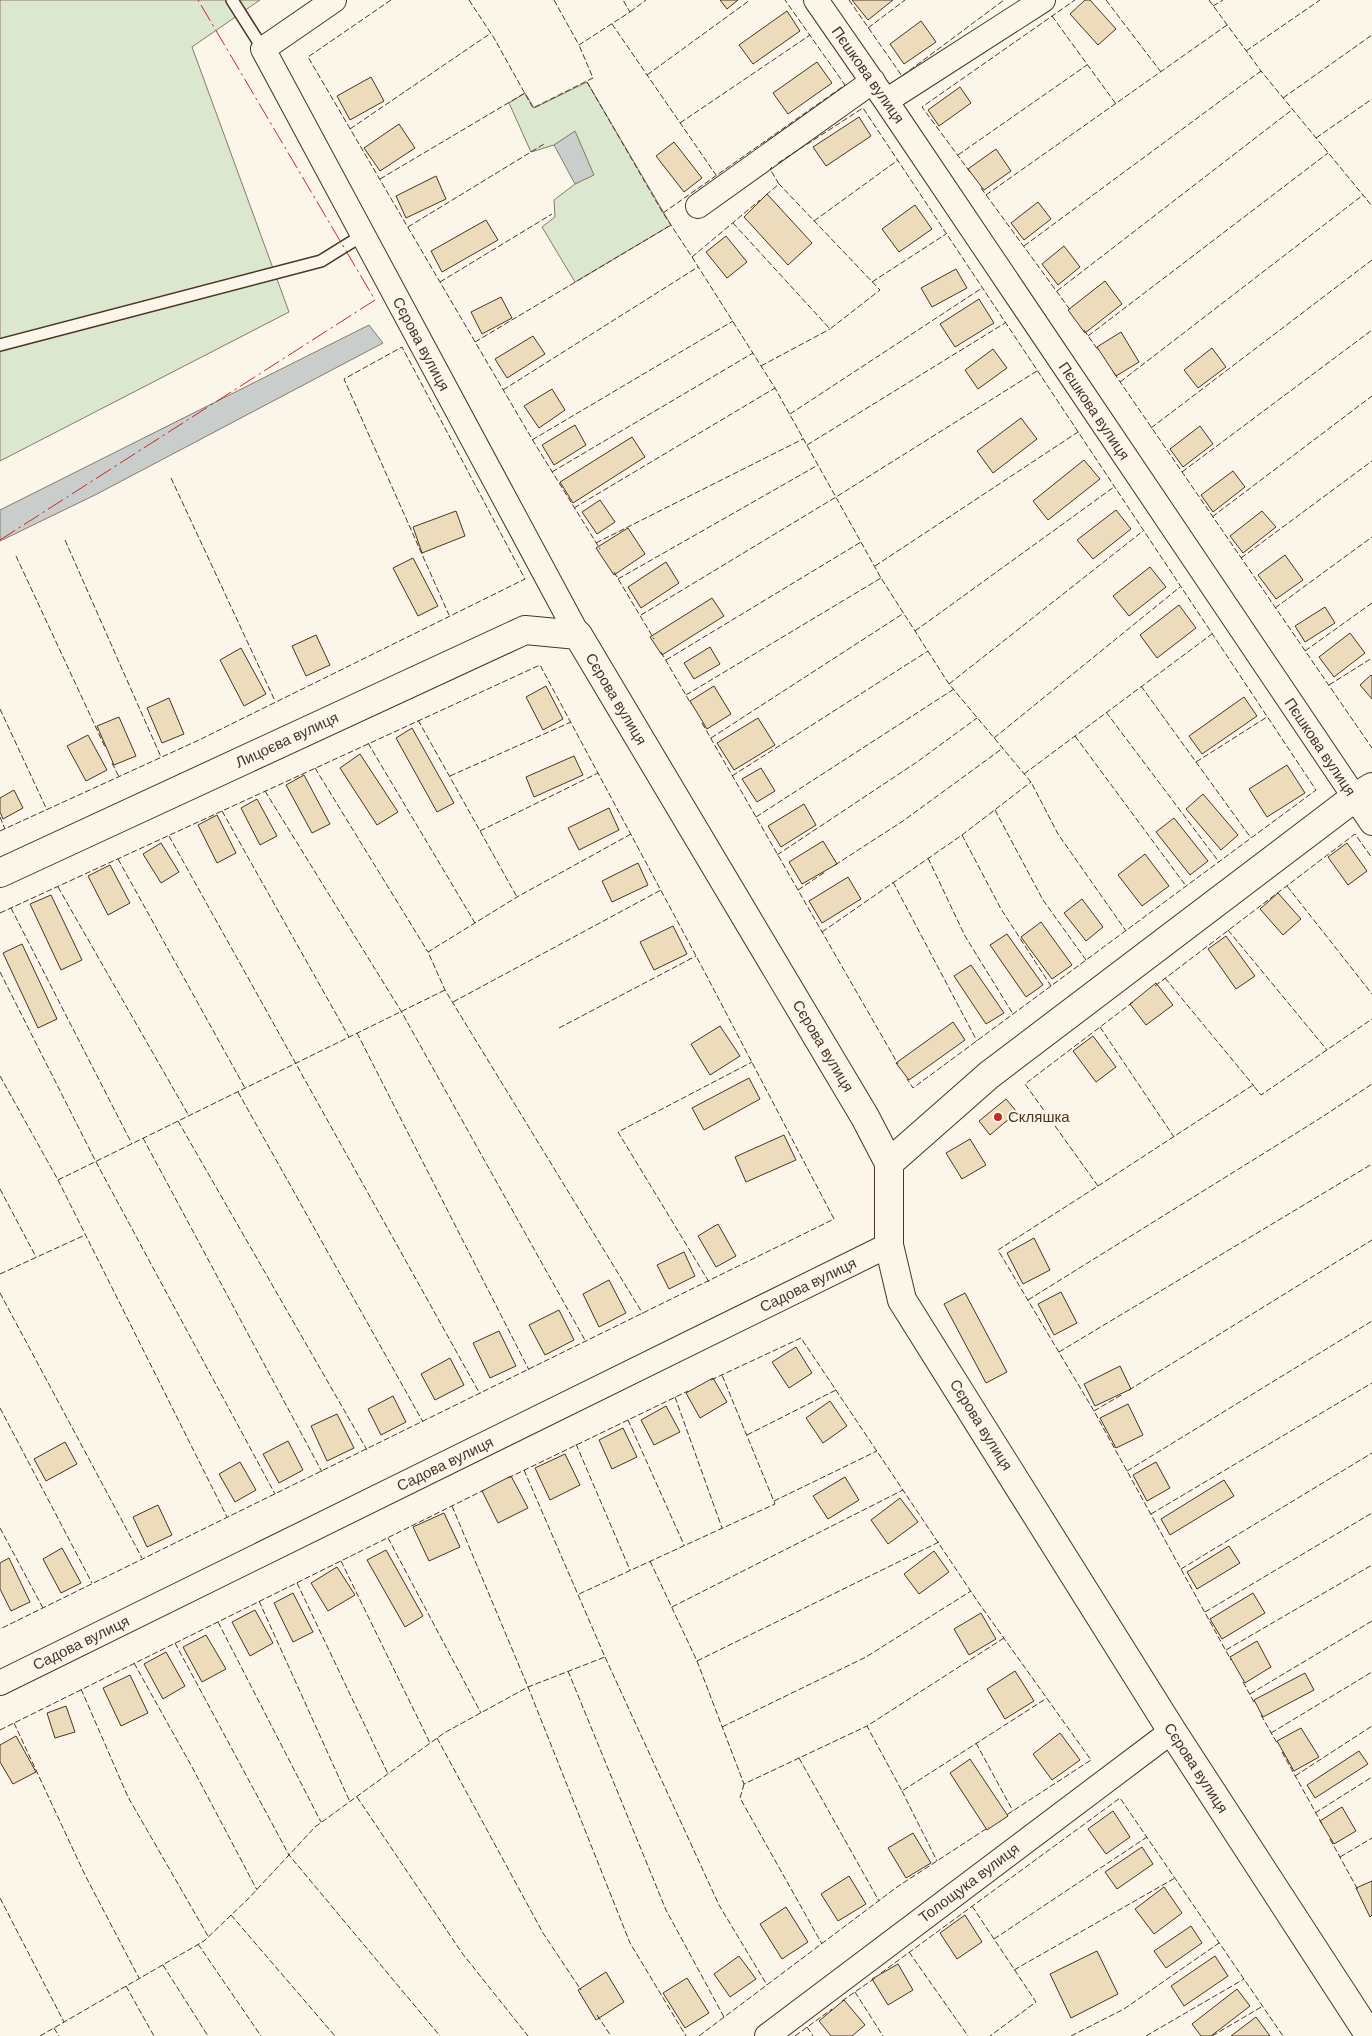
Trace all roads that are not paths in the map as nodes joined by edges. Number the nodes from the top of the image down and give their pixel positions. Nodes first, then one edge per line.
1 (232, 0) edge
2 (334, 0) edge
3 (816, 0) edge
4 (1043, 0) edge
5 (263, 49) junction
6 (873, 81) junction
7 (886, 100) junction
8 (698, 206) dead end
9 (363, 235) junction
10 (0, 345) edge
11 (578, 635) junction
12 (1363, 792) edge
13 (1372, 823) edge
14 (0, 873) edge
15 (890, 1163) junction
16 (889, 1245) junction
17 (0, 1683) edge
18 (1172, 1731) junction
19 (767, 2036) edge
20 (1370, 2036) edge

1 - 5 lane
2 - 5 street
3 - 6 street, Пєшкова вулиця
4 - 7 street
5 - 9 street, Сєрова вулиця
6 - 7 street, Пєшкова вулиця
6 - 8 street
7 - 12 street, Пєшкова вулиця
9 - 10 lane
9 - 11 street, Сєрова вулиця
11 - 14 street, Лицоєва вулиця
11 - 15 street, Сєрова вулиця
12 - 13 street, Пєшкова вулиця
12 - 15 street
15 - 16 street, Сєрова вулиця
16 - 17 street, Садова вулиця
16 - 18 street, Сєрова вулиця
18 - 19 street, Толощука вулиця
18 - 20 street, Сєрова вулиця

